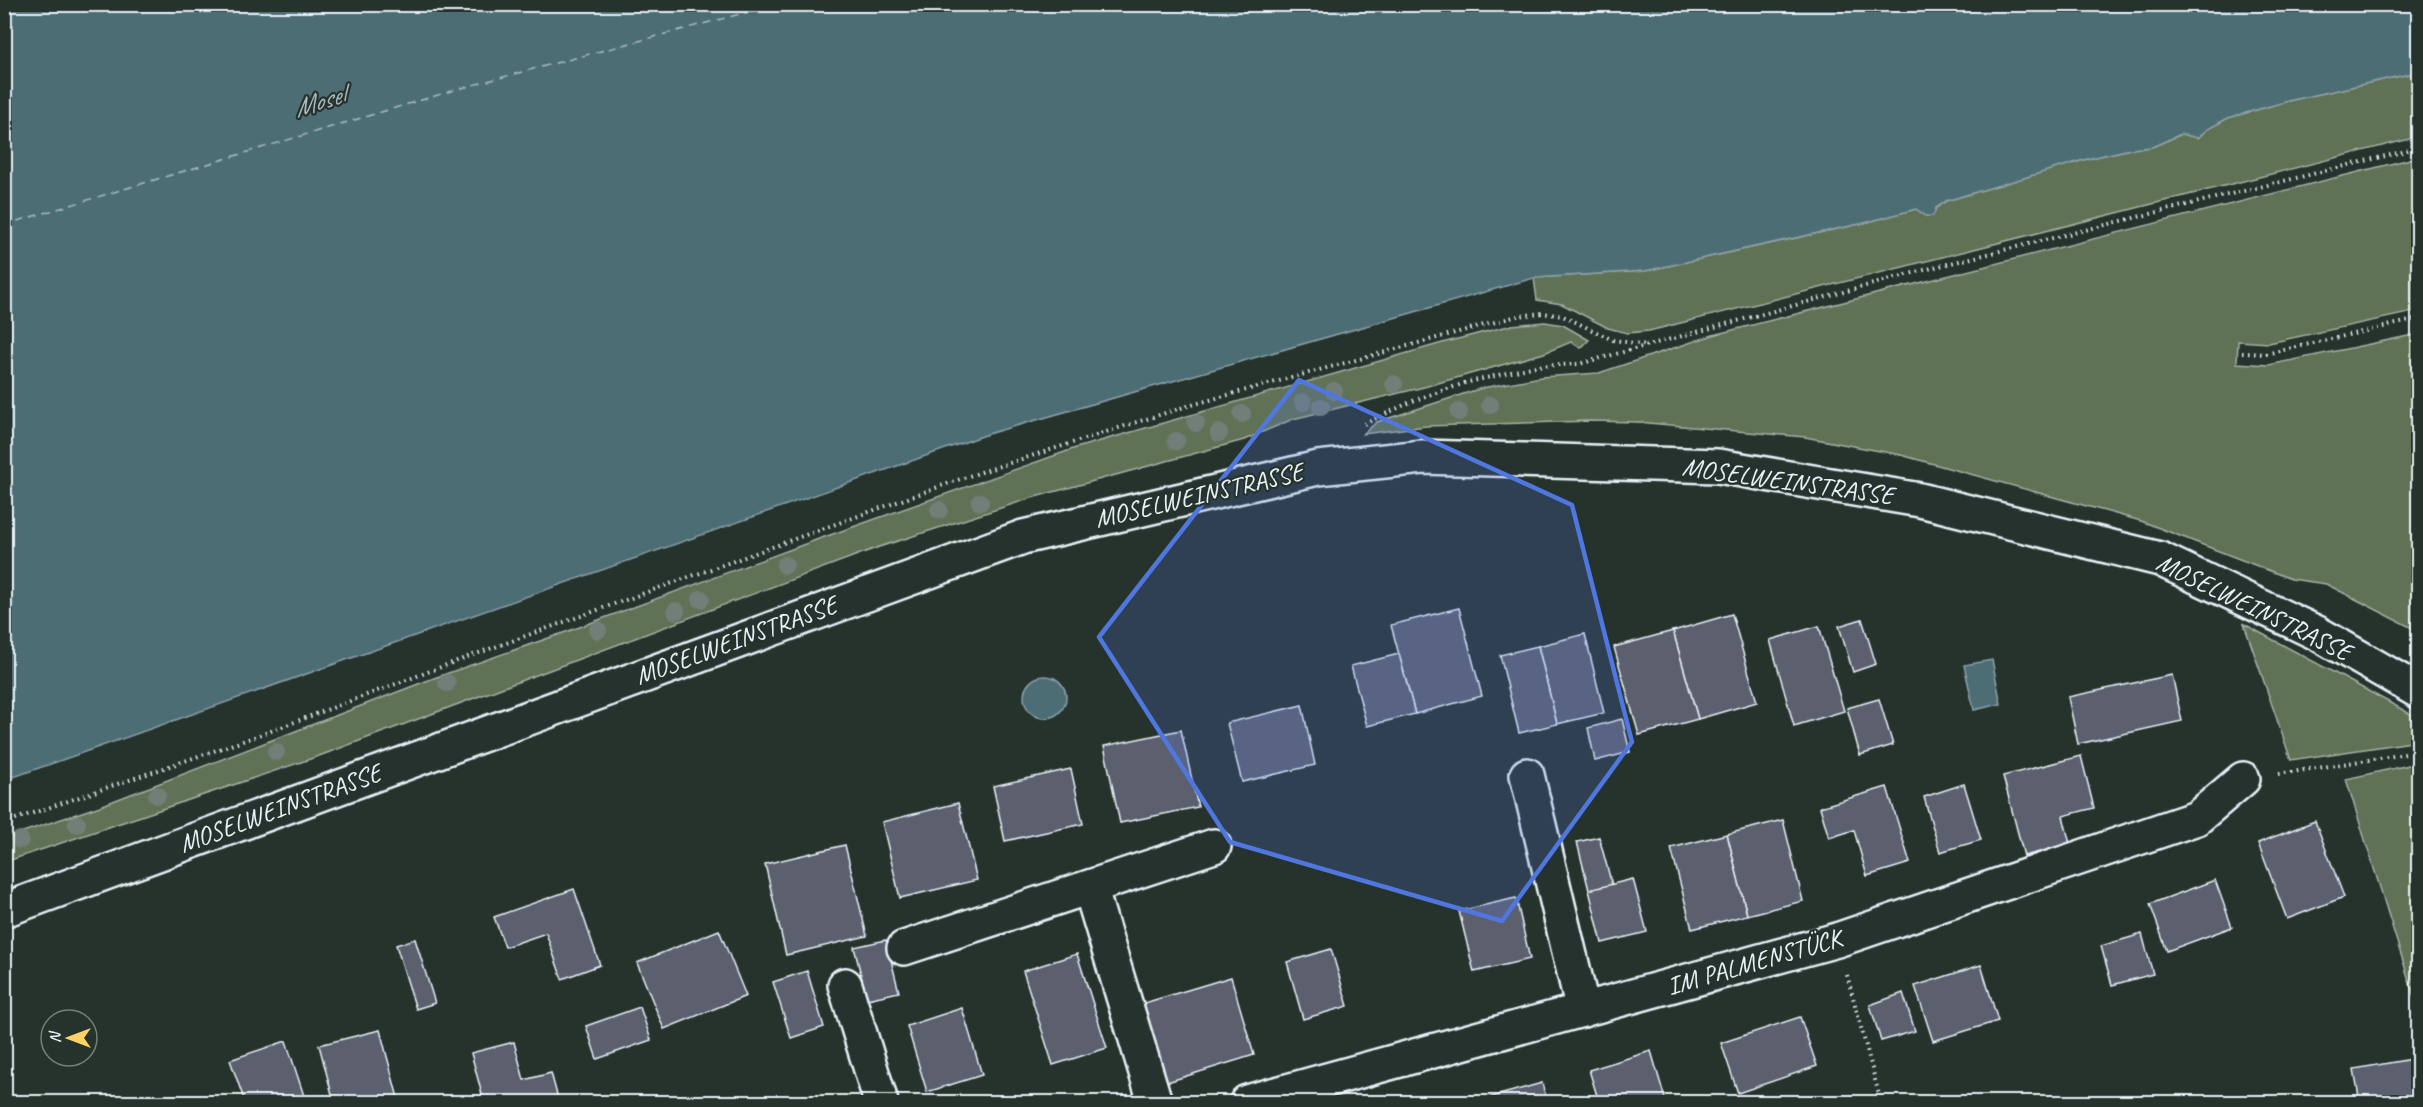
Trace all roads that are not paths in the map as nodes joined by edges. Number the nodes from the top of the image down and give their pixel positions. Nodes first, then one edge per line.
1 (2418, 692) edge
2 (1527, 775) dead end
3 (2243, 779) road end
4 (1214, 846) dead end
5 (1090, 887) junction
6 (4, 910) edge
7 (904, 948) dead end
8 (845, 985) dead end
9 (1583, 1010) junction
10 (881, 1102) edge
11 (1155, 1102) edge
12 (1247, 1102) edge

1 - 6 main road, MOSELWEINSTRASSE
2 - 9 main road
3 - 9 main road, IM PALMENSTÜCK
4 - 5 main road
5 - 7 main road
5 - 11 main road
8 - 10 main road
9 - 12 main road, IM PALMENSTÜCK

